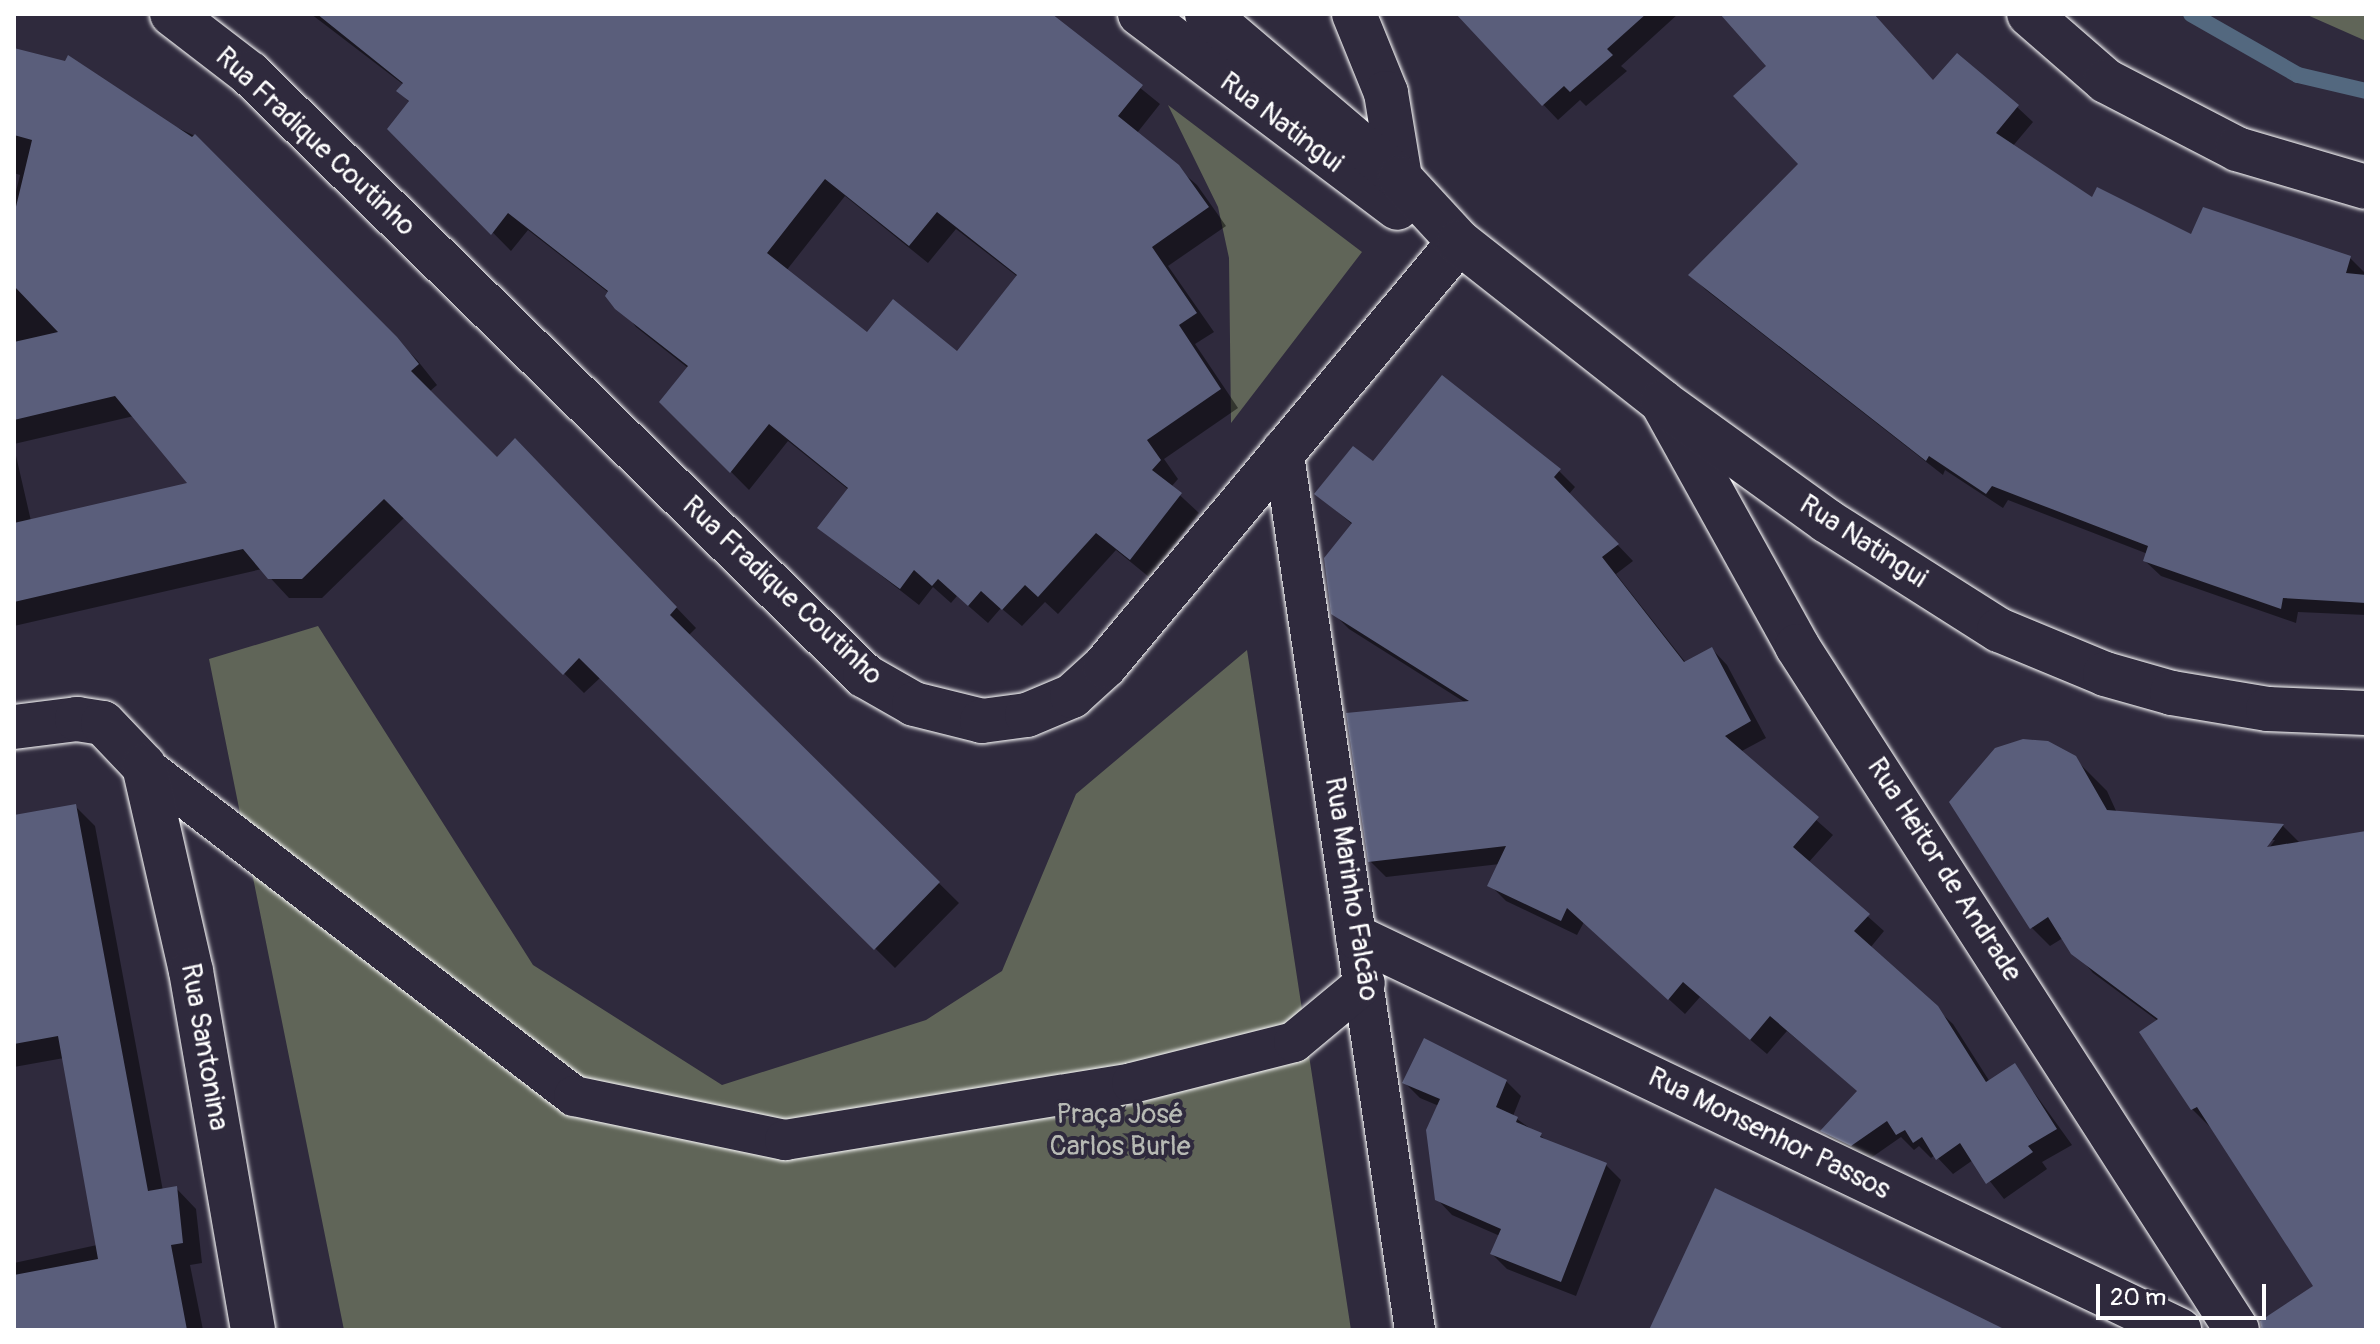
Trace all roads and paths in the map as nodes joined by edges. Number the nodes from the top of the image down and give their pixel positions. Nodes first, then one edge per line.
1 (172, 14) edge
2 (1140, 14) edge
3 (1354, 14) edge
4 (2029, 14) edge
5 (1199, 26) edge
6 (2366, 187) edge
7 (1420, 211) junction
8 (1662, 402) junction
9 (1283, 449) junction
10 (2366, 713) edge
11 (14, 727) edge
12 (144, 766) junction
13 (1358, 938) junction
14 (1365, 983) junction
15 (253, 1330) edge
16 (1415, 1330) edge
17 (2179, 1330) edge
18 (2237, 1330) edge

1 - 9 street, Rua Fradique Coutinho
2 - 5 street, Rua Natingui
3 - 7 street
4 - 6 street
5 - 7 street, Rua Natingui
7 - 8 street, Rua Natingui
7 - 9 street, Rua Fradique Coutinho
8 - 10 street, Rua Natingui
8 - 18 street, Rua Heitor de Andrade
9 - 13 street, Rua Marinho Falcão
11 - 12 street
12 - 14 street
12 - 15 street, Rua Santonina
13 - 14 street, Rua Marinho Falcão
13 - 17 street, Rua Monsenhor Passos
14 - 16 street, Rua Marinho Falcão

